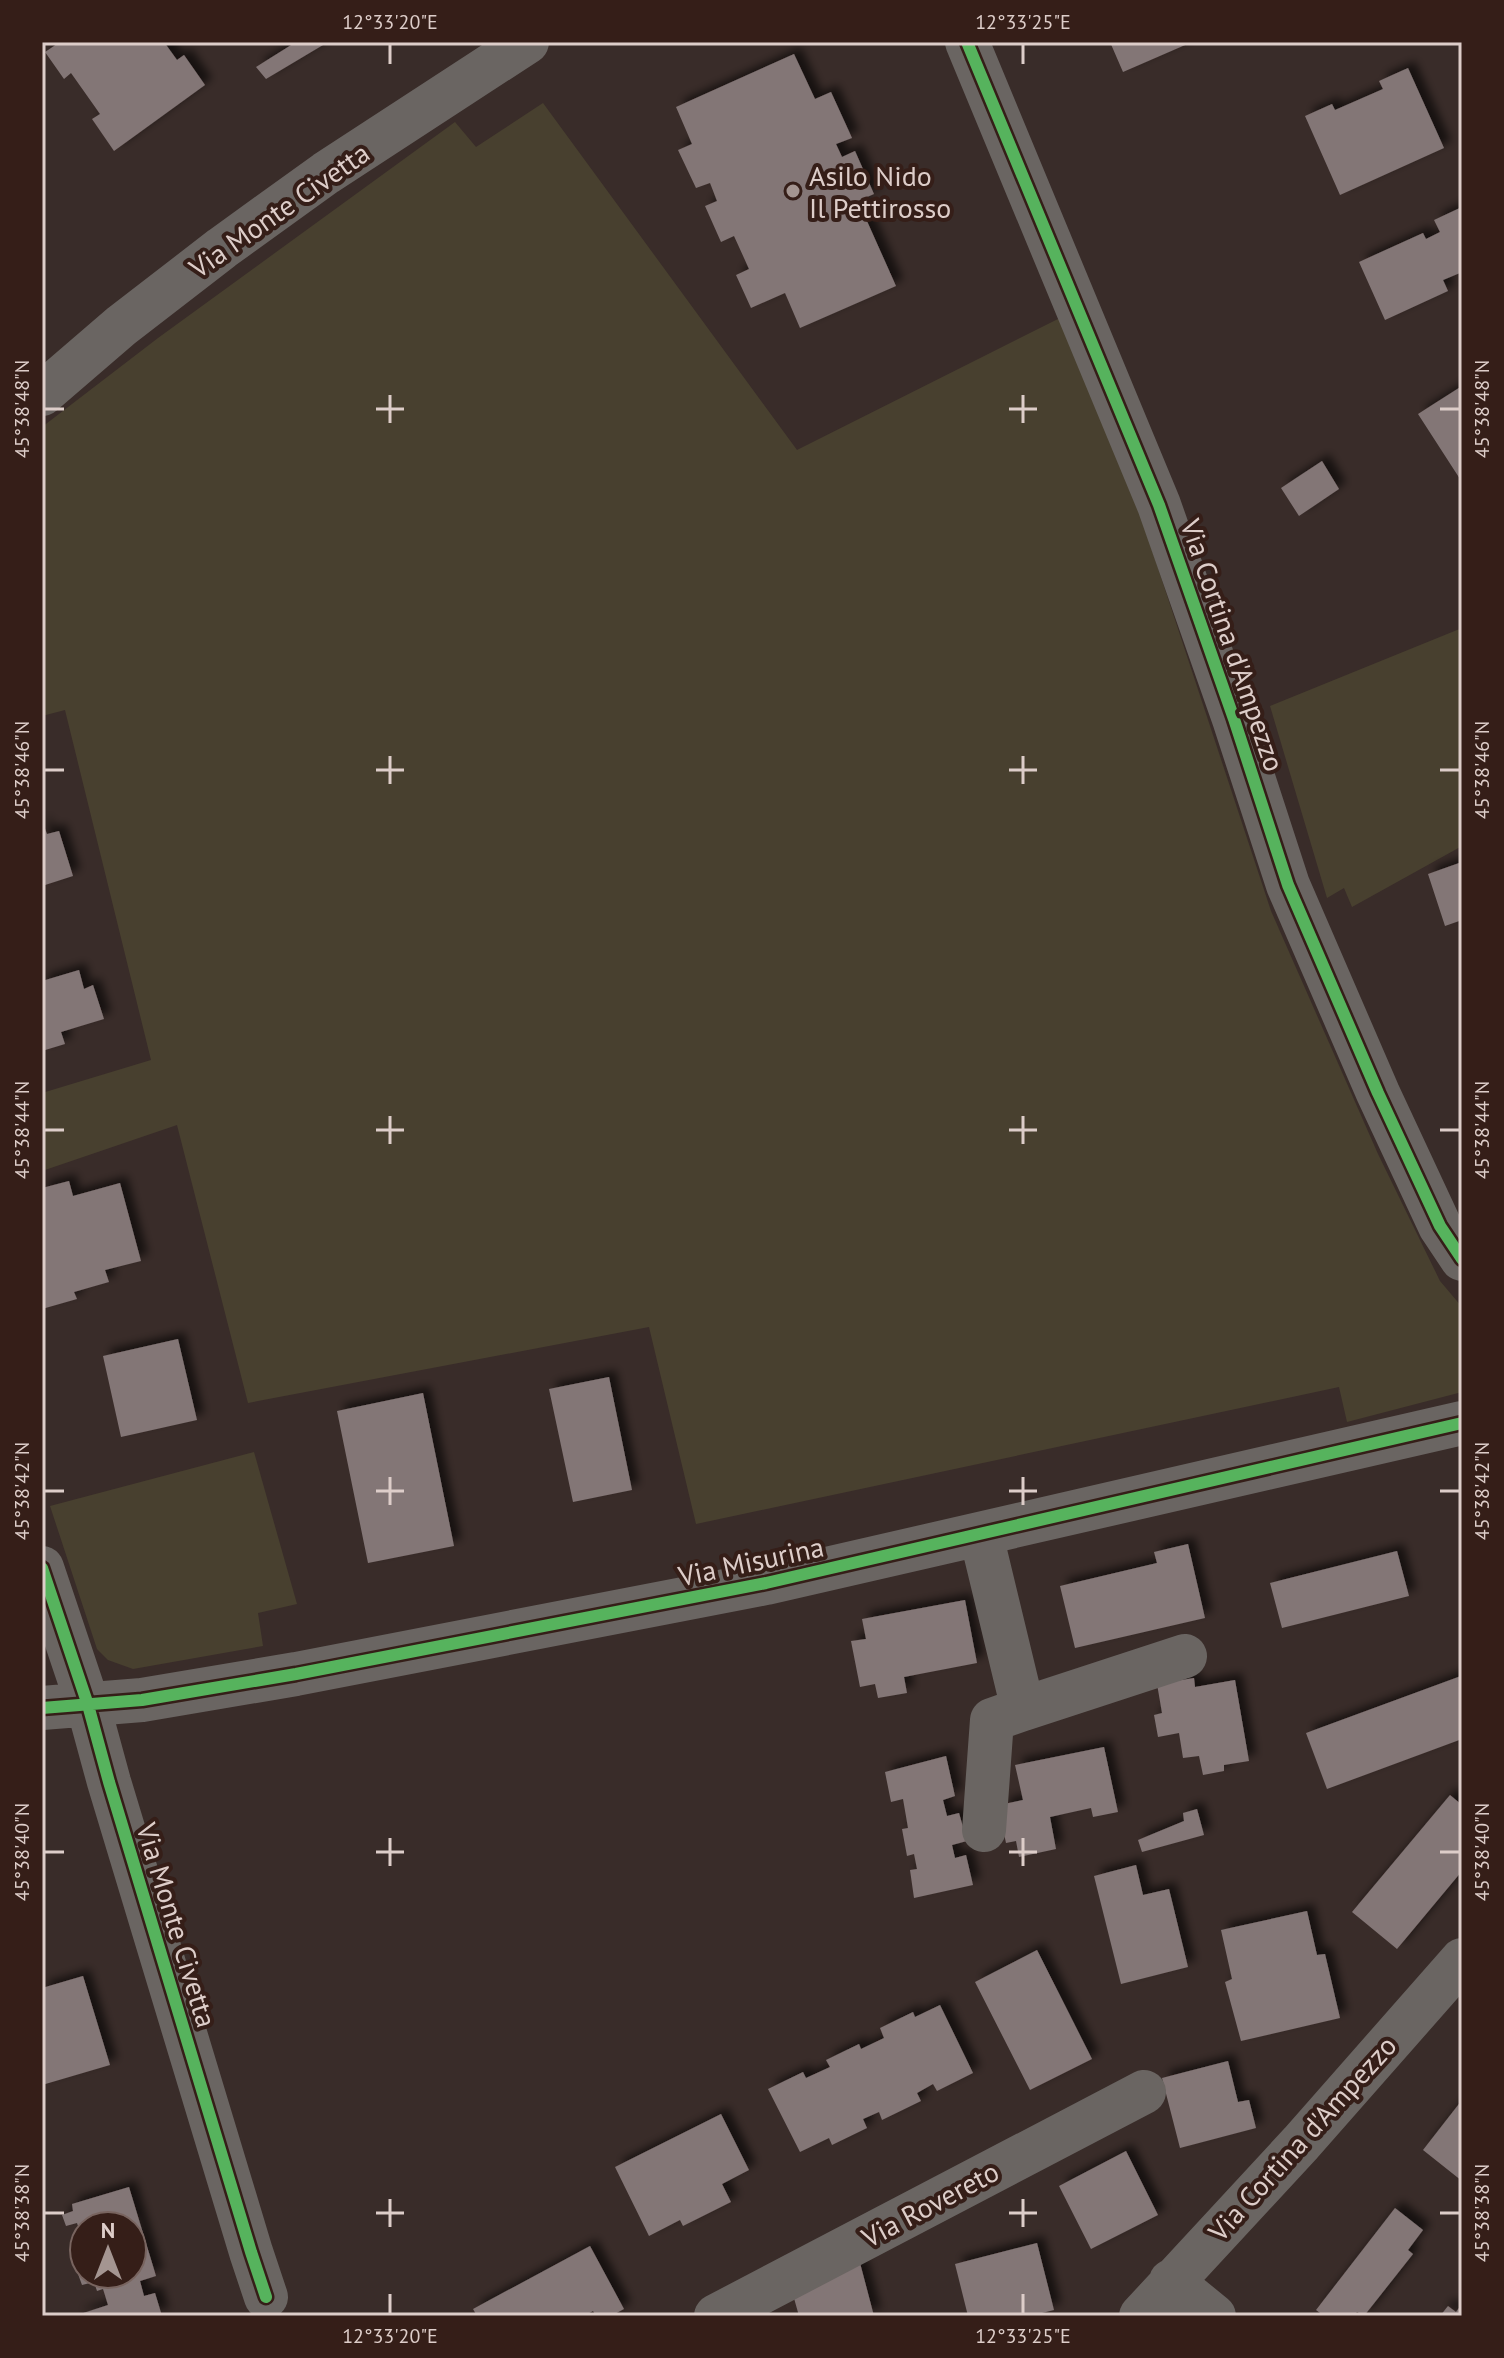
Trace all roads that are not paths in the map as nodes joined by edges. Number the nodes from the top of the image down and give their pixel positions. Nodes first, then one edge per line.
1 (527, 42) edge
2 (967, 42) edge
3 (42, 394) edge
4 (1462, 1259) edge
5 (1462, 1423) edge
6 (981, 1535) junction
7 (42, 1568) edge
8 (1185, 1656) dead end
9 (88, 1705) junction
10 (42, 1708) edge
11 (1023, 1709) junction
12 (984, 1830) dead end
13 (1462, 1960) edge
14 (1144, 2092) dead end
15 (1171, 2281) junction
16 (266, 2297) dead end
17 (716, 2316) edge
18 (1141, 2316) edge
19 (1214, 2316) edge

1 - 3 street, Via Monte Civetta
2 - 4 street, Via Cortina d'Ampezzo
5 - 6 street, Via Misurina
6 - 9 street, Via Misurina
6 - 11 street
7 - 9 street, Via Monte Civetta
8 - 11 street
9 - 10 street, Via Misurina
9 - 16 street, Via Monte Civetta
11 - 12 street
13 - 15 street, Via Cortina d'Ampezzo
14 - 17 street, Via Rovereto
15 - 18 street, Via Cortina d'Ampezzo
15 - 19 street

